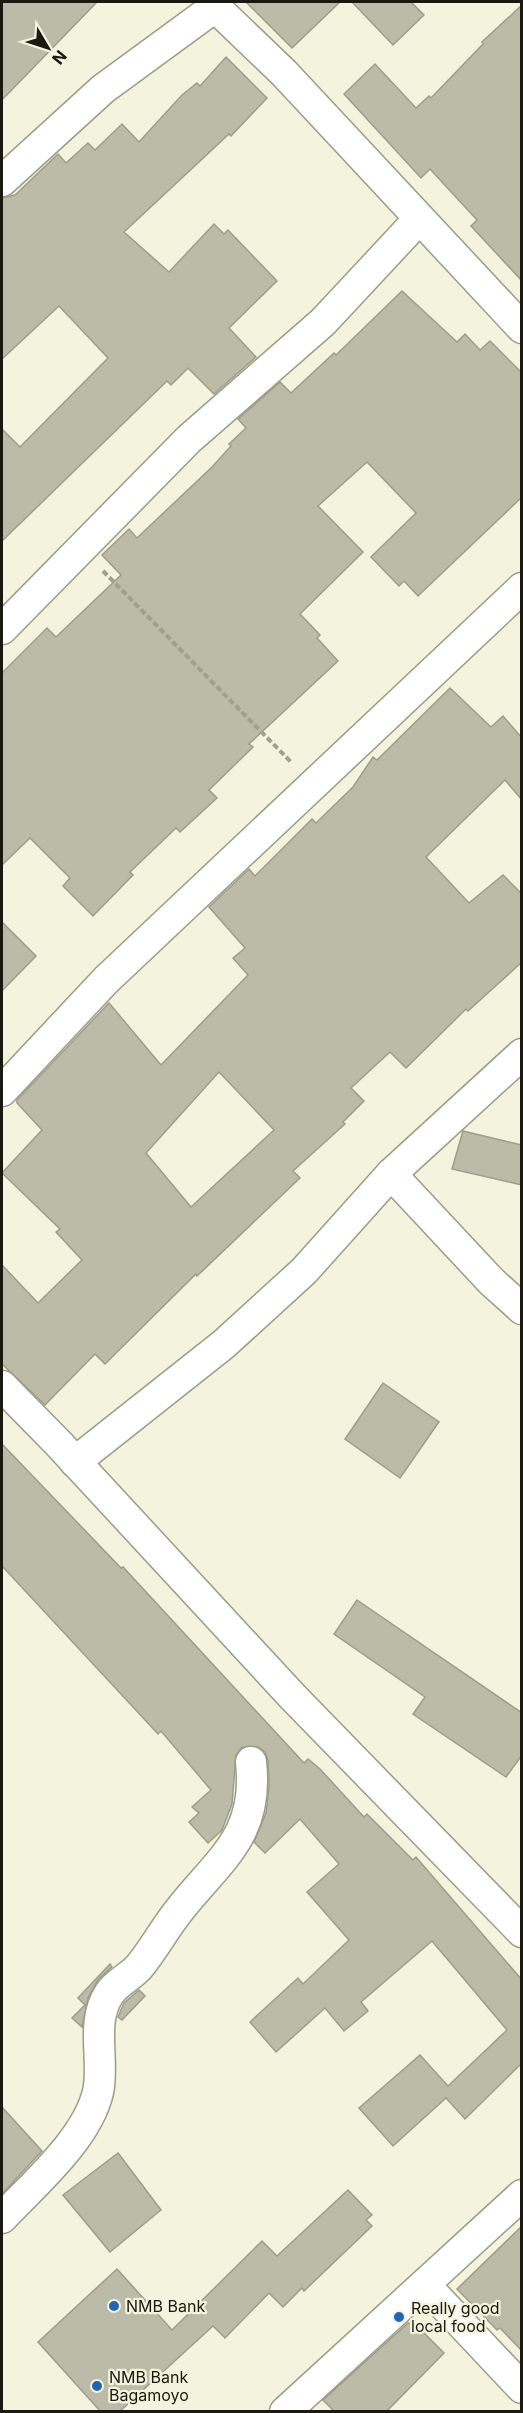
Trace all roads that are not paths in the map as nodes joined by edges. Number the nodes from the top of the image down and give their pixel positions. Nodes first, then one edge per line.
1 (212, 4) edge
2 (2, 181) edge
3 (419, 219) junction
4 (522, 328) edge
5 (522, 588) edge
6 (2, 629) edge
7 (522, 1053) edge
8 (2, 1091) edge
9 (391, 1174) junction
10 (522, 1310) edge
11 (2, 1386) edge
12 (75, 1462) junction
13 (251, 1762) dead end
14 (522, 1932) edge
15 (522, 2195) edge
16 (2, 2218) edge
17 (425, 2285) junction
18 (522, 2388) edge
19 (285, 2412) edge

1 - 2 street
1 - 3 street
3 - 4 street
3 - 6 street
5 - 8 street
7 - 9 street
9 - 10 street
9 - 12 street
11 - 12 street
12 - 14 street
13 - 16 street
15 - 17 street
17 - 18 street
17 - 19 street

